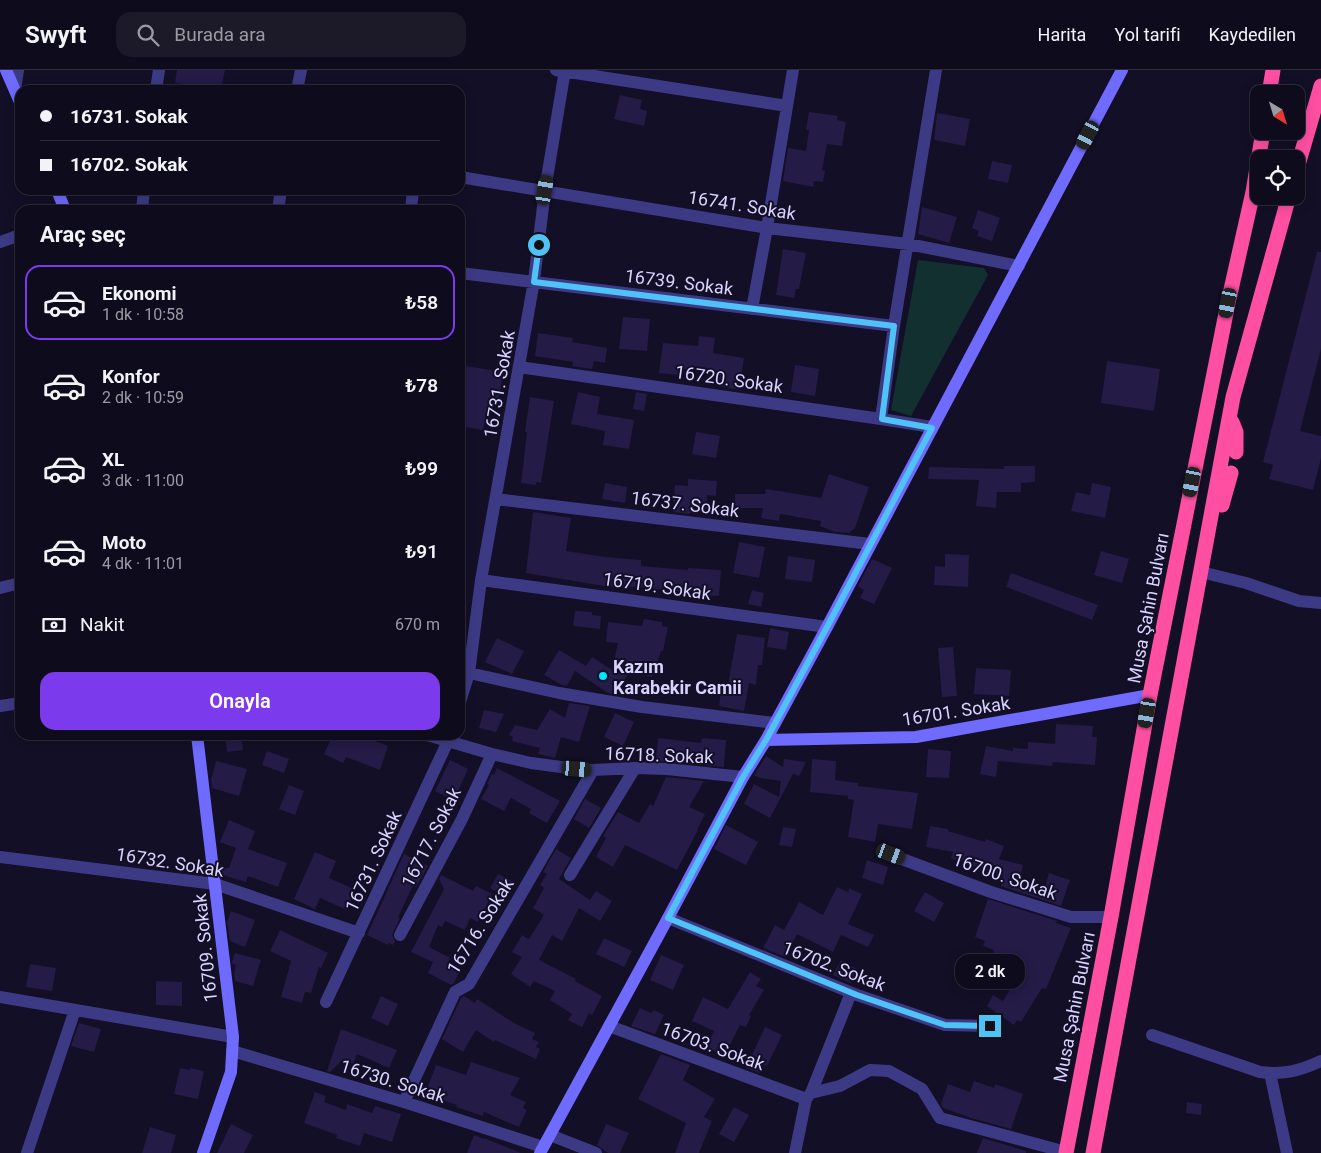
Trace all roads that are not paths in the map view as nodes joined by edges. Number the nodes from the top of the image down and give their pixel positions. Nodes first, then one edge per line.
1 (6, 70) edge
2 (18, 70) edge
3 (159, 70) edge
4 (301, 70) edge
5 (793, 70) edge
6 (936, 70) edge
7 (1122, 70) edge
8 (1273, 70) edge
9 (562, 71) edge
10 (18, 85) edge
11 (157, 85) edge
12 (298, 85) edge
13 (1270, 85) edge
14 (1321, 86) edge
15 (15, 90) edge
16 (787, 106) junction
17 (1262, 140) edge
18 (1302, 150) edge
19 (465, 178) edge
20 (545, 190) junction
21 (1286, 205) edge
22 (767, 228) junction
23 (15, 237) edge
24 (0, 242) edge
25 (908, 244) junction
26 (1019, 266) junction
27 (465, 274) edge
28 (534, 282) junction
29 (752, 309) junction
30 (894, 326) junction
31 (520, 368) junction
32 (1230, 415) junction
33 (882, 419) junction
34 (932, 428) junction
35 (1236, 452) dead end
36 (1231, 474) dead end
37 (496, 500) junction
38 (870, 544) junction
39 (1205, 549) junction
40 (1201, 572) junction
41 (481, 580) junction
42 (15, 584) edge
43 (0, 588) edge
44 (1321, 603) edge
45 (827, 627) junction
46 (470, 673) junction
47 (465, 688) edge
48 (1150, 694) junction
49 (15, 704) edge
50 (0, 706) edge
51 (775, 723) junction
52 (198, 740) edge
53 (448, 740) edge
54 (454, 740) edge
55 (766, 740) junction
56 (492, 754) junction
57 (635, 768) junction
58 (593, 770) junction
59 (743, 777) junction
60 (891, 854) dead end
61 (0, 857) edge
62 (570, 875) dead end
63 (215, 884) junction
64 (1110, 917) junction
65 (668, 918) junction
66 (359, 933) junction
67 (400, 935) dead end
68 (852, 993) junction
69 (0, 997) edge
70 (326, 1002) dead end
71 (75, 1010) junction
72 (609, 1026) junction
73 (990, 1026) dead end
74 (1152, 1034) dead end
75 (233, 1037) junction
76 (232, 1052) junction
77 (1321, 1061) edge
78 (1270, 1074) junction
79 (808, 1096) junction
80 (404, 1102) junction
81 (550, 1134) junction
82 (542, 1150) edge
83 (26, 1153) edge
84 (203, 1153) edge
85 (596, 1153) edge
86 (795, 1153) edge
87 (1066, 1153) edge
88 (1093, 1153) edge
89 (1287, 1153) edge

1 - 15 main road
2 - 10 street
3 - 11 street
4 - 12 street
5 - 16 street
6 - 25 street
7 - 26 main road
8 - 13 highway
9 - 16 street
9 - 20 street, 16731. Sokak
14 - 18 highway
16 - 22 street
17 - 48 highway, Musa Şahin Bulvarı
19 - 20 street, 16741. Sokak
20 - 22 street, 16741. Sokak
20 - 28 street, 16731. Sokak
21 - 32 highway
22 - 25 street, 16741. Sokak
22 - 29 street
23 - 24 street
25 - 26 street, 16741. Sokak
25 - 30 street
26 - 34 main road
27 - 28 street, 16739. Sokak
28 - 29 street, 16739. Sokak
28 - 31 street, 16731. Sokak
29 - 30 street, 16739. Sokak
30 - 33 street
31 - 33 street, 16720. Sokak
31 - 37 street, 16731. Sokak
32 - 35 highway
32 - 39 highway
33 - 34 street, 16720. Sokak
34 - 38 main road
36 - 39 highway
37 - 38 street, 16737. Sokak
37 - 41 street, 16731. Sokak
38 - 45 main road
39 - 40 highway
40 - 44 street
40 - 88 highway
41 - 45 street, 16719. Sokak
41 - 46 street, 16731. Sokak
42 - 43 street
45 - 51 main road
46 - 47 street, 16731. Sokak
46 - 51 street
48 - 55 main road, 16701. Sokak
48 - 64 highway, Musa Şahin Bulvarı
49 - 50 street
51 - 55 main road
52 - 63 main road, 16709. Sokak
53 - 66 street, 16731. Sokak
54 - 56 street, 16718. Sokak
55 - 59 main road
56 - 58 street, 16718. Sokak
56 - 67 street, 16717. Sokak
57 - 58 street, 16718. Sokak
57 - 59 street, 16718. Sokak
57 - 62 street
58 - 80 street, 16716. Sokak
59 - 65 main road
60 - 64 street, 16700. Sokak
61 - 63 street, 16732. Sokak
63 - 66 street, 16732. Sokak
63 - 75 main road, 16709. Sokak
64 - 87 highway, Musa Şahin Bulvarı
65 - 68 street, 16702. Sokak
65 - 72 main road
66 - 70 street, 16731. Sokak
68 - 73 street, 16702. Sokak
68 - 79 street
69 - 71 street
71 - 75 street
71 - 83 street
72 - 79 street, 16703. Sokak
72 - 81 main road
74 - 78 street
75 - 76 main road, 16709. Sokak
76 - 80 street, 16730. Sokak
76 - 84 main road, 16709. Sokak
77 - 78 street
78 - 89 street
79 - 86 street
79 - 87 street
80 - 82 street, 16730. Sokak
81 - 82 main road
81 - 85 street

